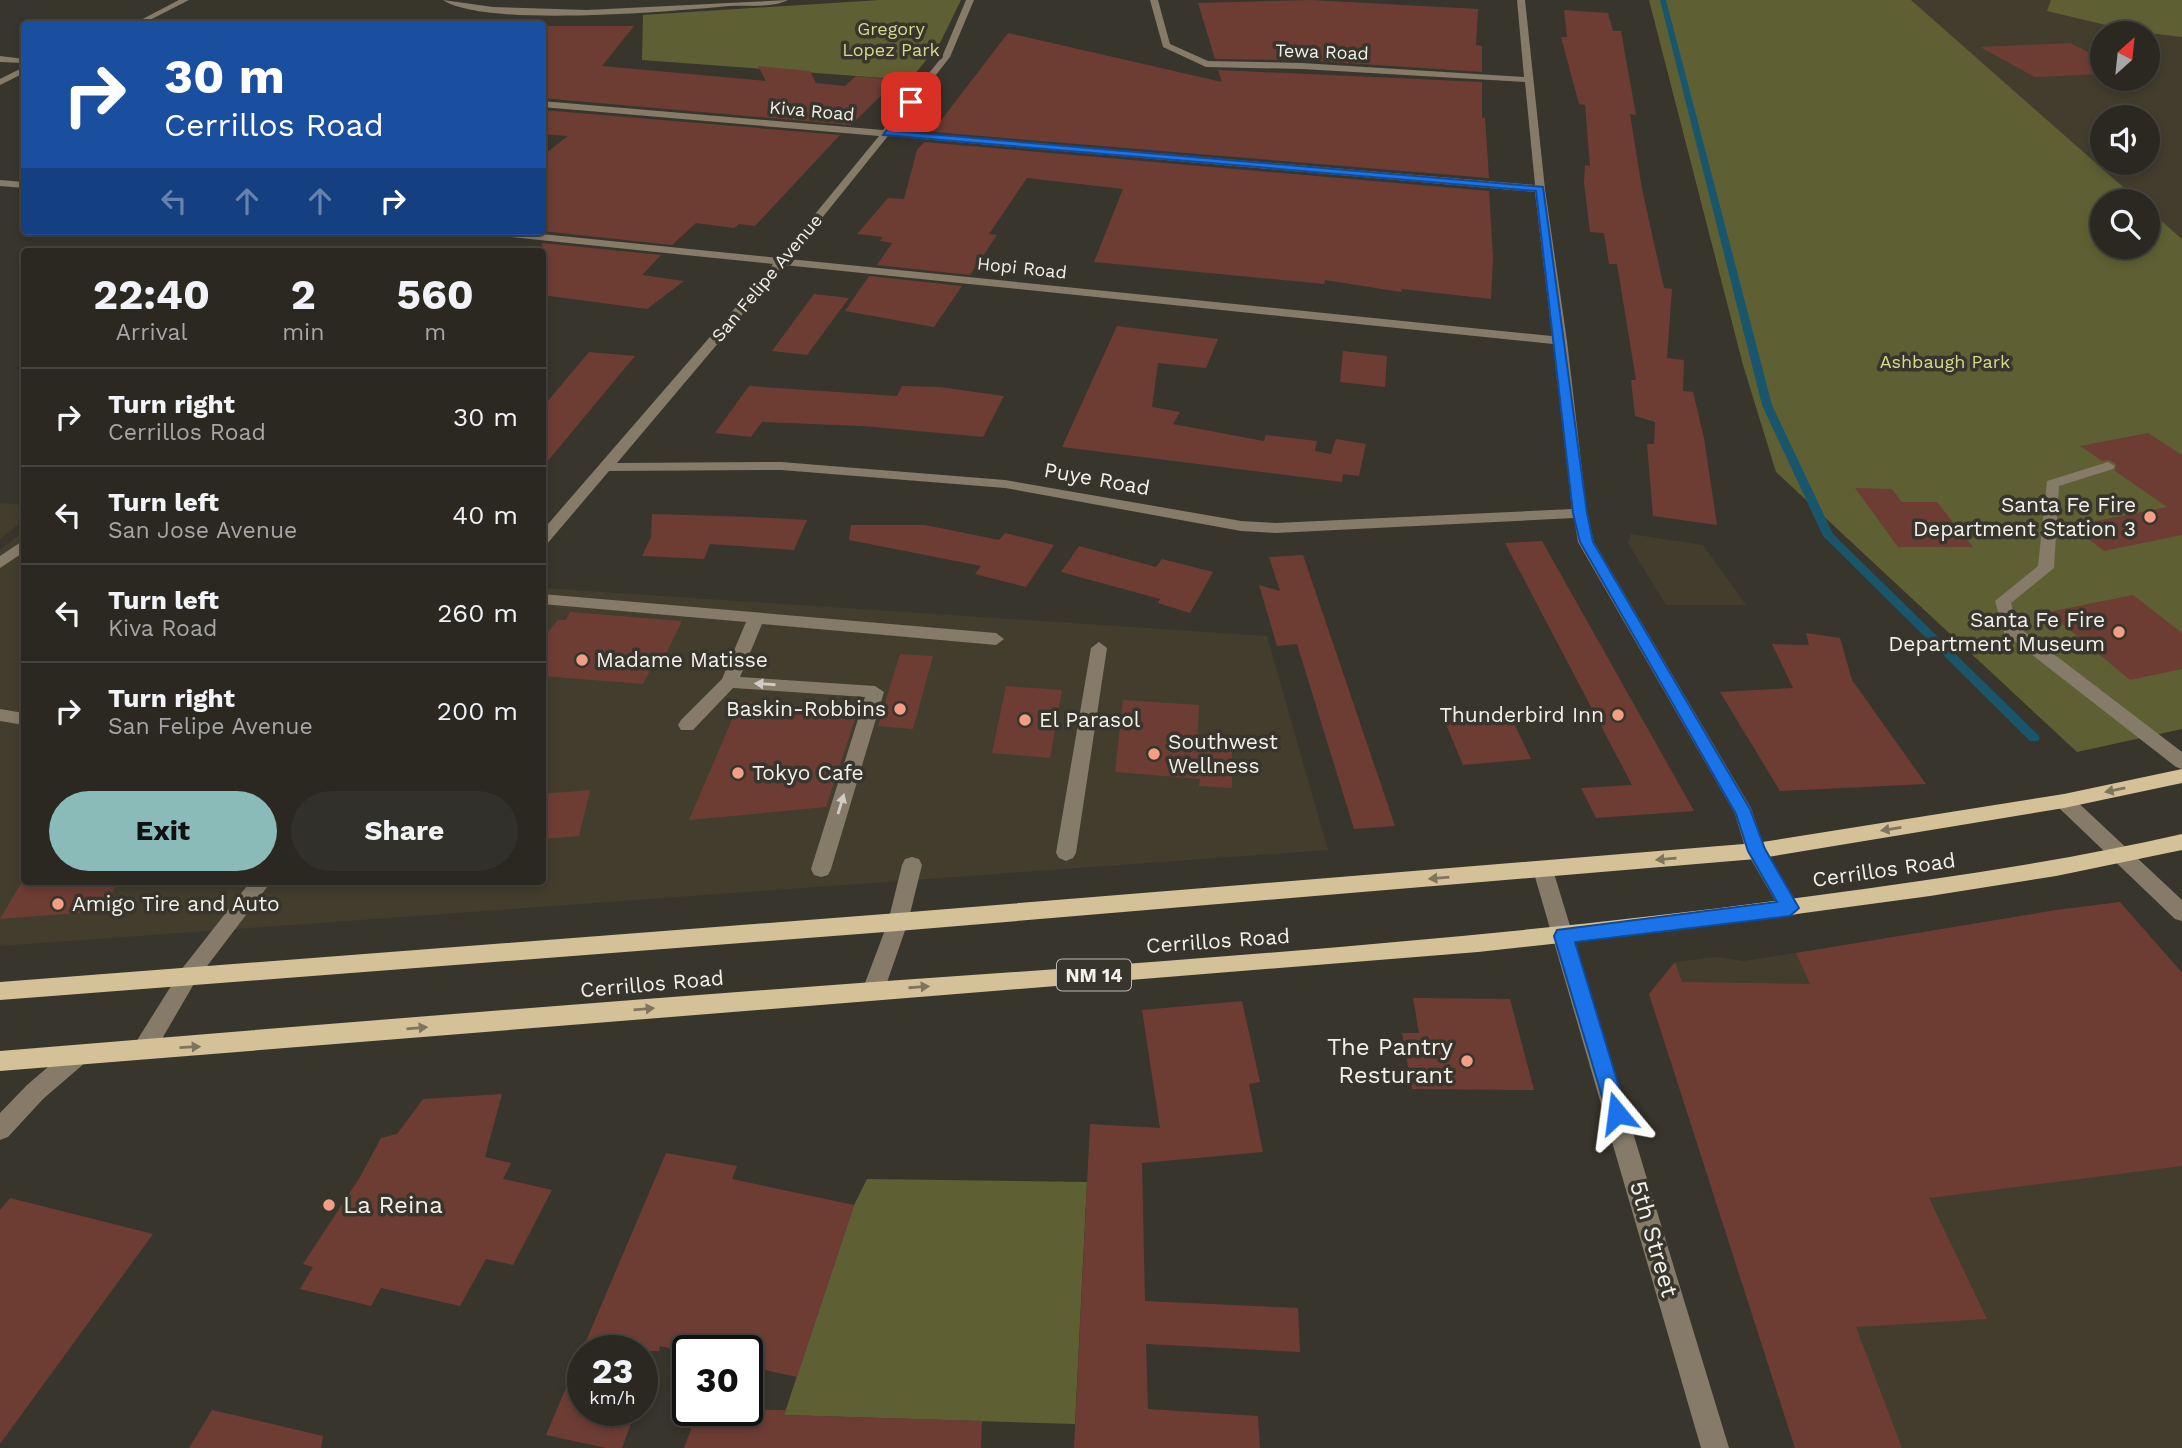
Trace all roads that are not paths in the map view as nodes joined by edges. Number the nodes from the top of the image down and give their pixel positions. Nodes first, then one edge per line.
1 (185, 0) edge
2 (447, 0) edge
3 (784, 0) edge
4 (970, 0) edge
5 (1154, 0) edge
6 (1521, 0) edge
7 (143, 21) edge
8 (0, 59) edge
9 (21, 61) edge
10 (21, 72) edge
11 (21, 80) edge
12 (1528, 80) junction
13 (0, 82) edge
14 (0, 89) edge
15 (546, 104) edge
16 (886, 133) junction
17 (0, 183) edge
18 (21, 185) edge
19 (1540, 189) junction
20 (520, 235) edge
21 (782, 261) junction
22 (1561, 341) junction
23 (2108, 466) dead end
24 (606, 467) junction
25 (1580, 513) junction
26 (546, 536) edge
27 (21, 547) edge
28 (0, 563) edge
29 (546, 599) edge
30 (756, 618) junction
31 (996, 639) dead end
32 (1099, 648) dead end
33 (729, 681) junction
34 (0, 715) edge
35 (21, 718) edge
36 (687, 725) dead end
37 (2182, 762) edge
38 (2182, 776) edge
39 (2064, 801) junction
40 (2182, 842) edge
41 (1756, 851) junction
42 (1066, 853) dead end
43 (2120, 857) junction
44 (912, 865) dead end
45 (821, 869) dead end
46 (1544, 870) junction
47 (259, 885) edge
48 (1790, 908) junction
49 (2182, 914) edge
50 (898, 922) junction
51 (1564, 936) junction
52 (188, 976) junction
53 (0, 990) edge
54 (873, 991) junction
55 (145, 1049) junction
56 (78, 1055) junction
57 (0, 1061) edge
58 (0, 1129) edge
59 (1715, 1448) edge

1 - 7 street
2 - 3 street
4 - 16 street, San Felipe Avenue
5 - 12 street, Tewa Road
6 - 12 street
8 - 9 street
10 - 13 street
11 - 14 street
12 - 19 street
15 - 16 street, Kiva Road
16 - 19 street, Kiva Road
16 - 21 street, San Felipe Avenue
17 - 18 street
19 - 22 street
20 - 21 street, Hopi Road
21 - 22 street, Hopi Road
21 - 24 street, San Felipe Avenue
22 - 25 street
23 - 37 street
24 - 25 street, Puye Road
24 - 26 street, San Felipe Avenue
25 - 41 street
27 - 28 street
29 - 30 street
30 - 31 street
30 - 33 street
32 - 42 street
33 - 36 street
45 -> 33 street
34 - 35 street
38 -> 39 main road, Cerrillos Road
39 -> 41 main road, Cerrillos Road
39 - 43 street
40 - 43 main road, Cerrillos Road / NM 14
41 -> 46 main road, Cerrillos Road
41 - 48 street
43 - 48 main road, Cerrillos Road / NM 14
43 - 49 street
44 - 50 street
46 -> 50 main road, Cerrillos Road
46 - 51 street, 5th Street
47 - 52 street
48 - 51 main road, Cerrillos Road / NM 14
50 - 52 main road, Cerrillos Road
50 - 54 street
54 -> 51 main road, Cerrillos Road / NM 14
51 - 59 street, 5th Street
52 - 53 main road, Cerrillos Road
52 - 55 street
55 -> 54 main road, Cerrillos Road / NM 14
55 - 56 main road, Cerrillos Road / NM 14
56 - 57 main road, Cerrillos Road / NM 14
56 - 58 street

